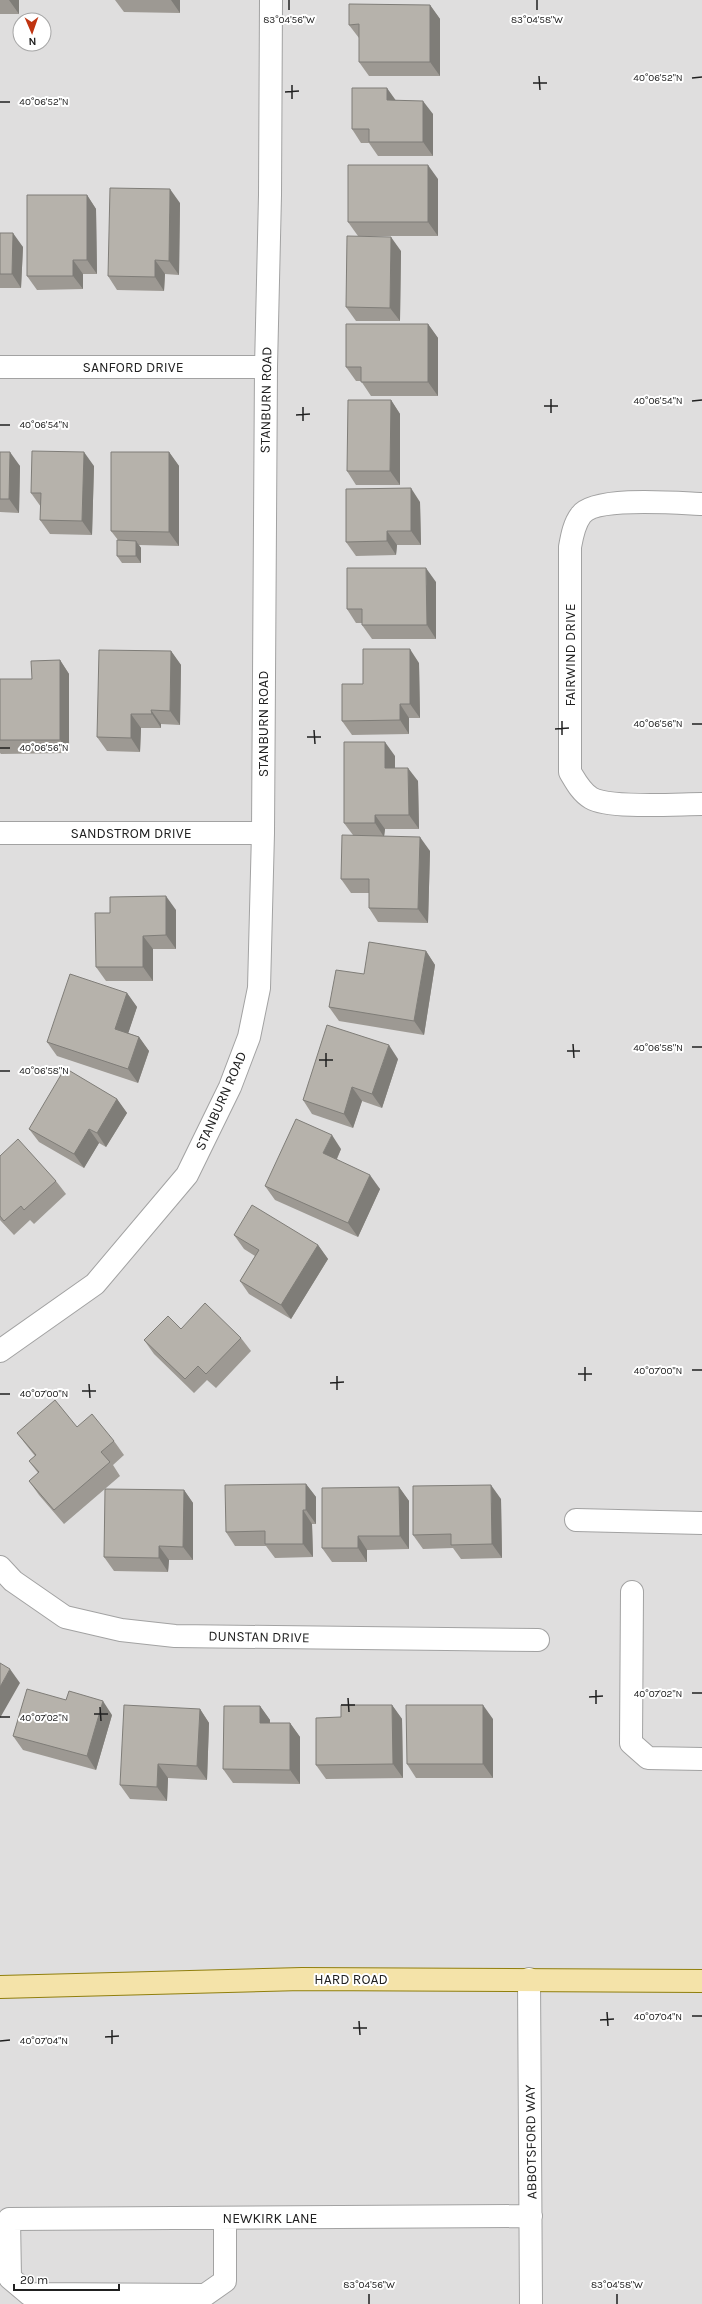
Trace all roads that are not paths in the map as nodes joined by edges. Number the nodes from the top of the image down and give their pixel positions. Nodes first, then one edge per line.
1 (271, 0) edge
2 (0, 367) edge
3 (266, 367) junction
4 (702, 504) edge
5 (702, 804) edge
6 (0, 832) edge
7 (263, 833) junction
8 (0, 1351) edge
9 (576, 1520) dead end
10 (702, 1523) edge
11 (0, 1567) edge
12 (632, 1592) dead end
13 (538, 1640) dead end
14 (702, 1759) edge
15 (529, 1979) junction
16 (702, 1981) edge
17 (0, 1987) edge
18 (531, 2216) junction
19 (225, 2218) junction
20 (531, 2304) edge

1 - 3 street, STANBURN ROAD
2 - 3 street, SANFORD DRIVE
3 - 7 street, STANBURN ROAD
4 - 5 street, FAIRWIND DRIVE
6 - 7 street, SANDSTROM DRIVE
7 - 8 street, STANBURN ROAD
9 - 10 street
11 - 13 street, DUNSTAN DRIVE
12 - 14 street
15 - 16 main road, HARD ROAD
15 - 17 main road, HARD ROAD
15 - 18 street, ABBOTSFORD WAY
18 - 19 street, NEWKIRK LANE
18 - 20 street, ABBOTSFORD WAY
19 - 19 street, NEWKIRK LANE

